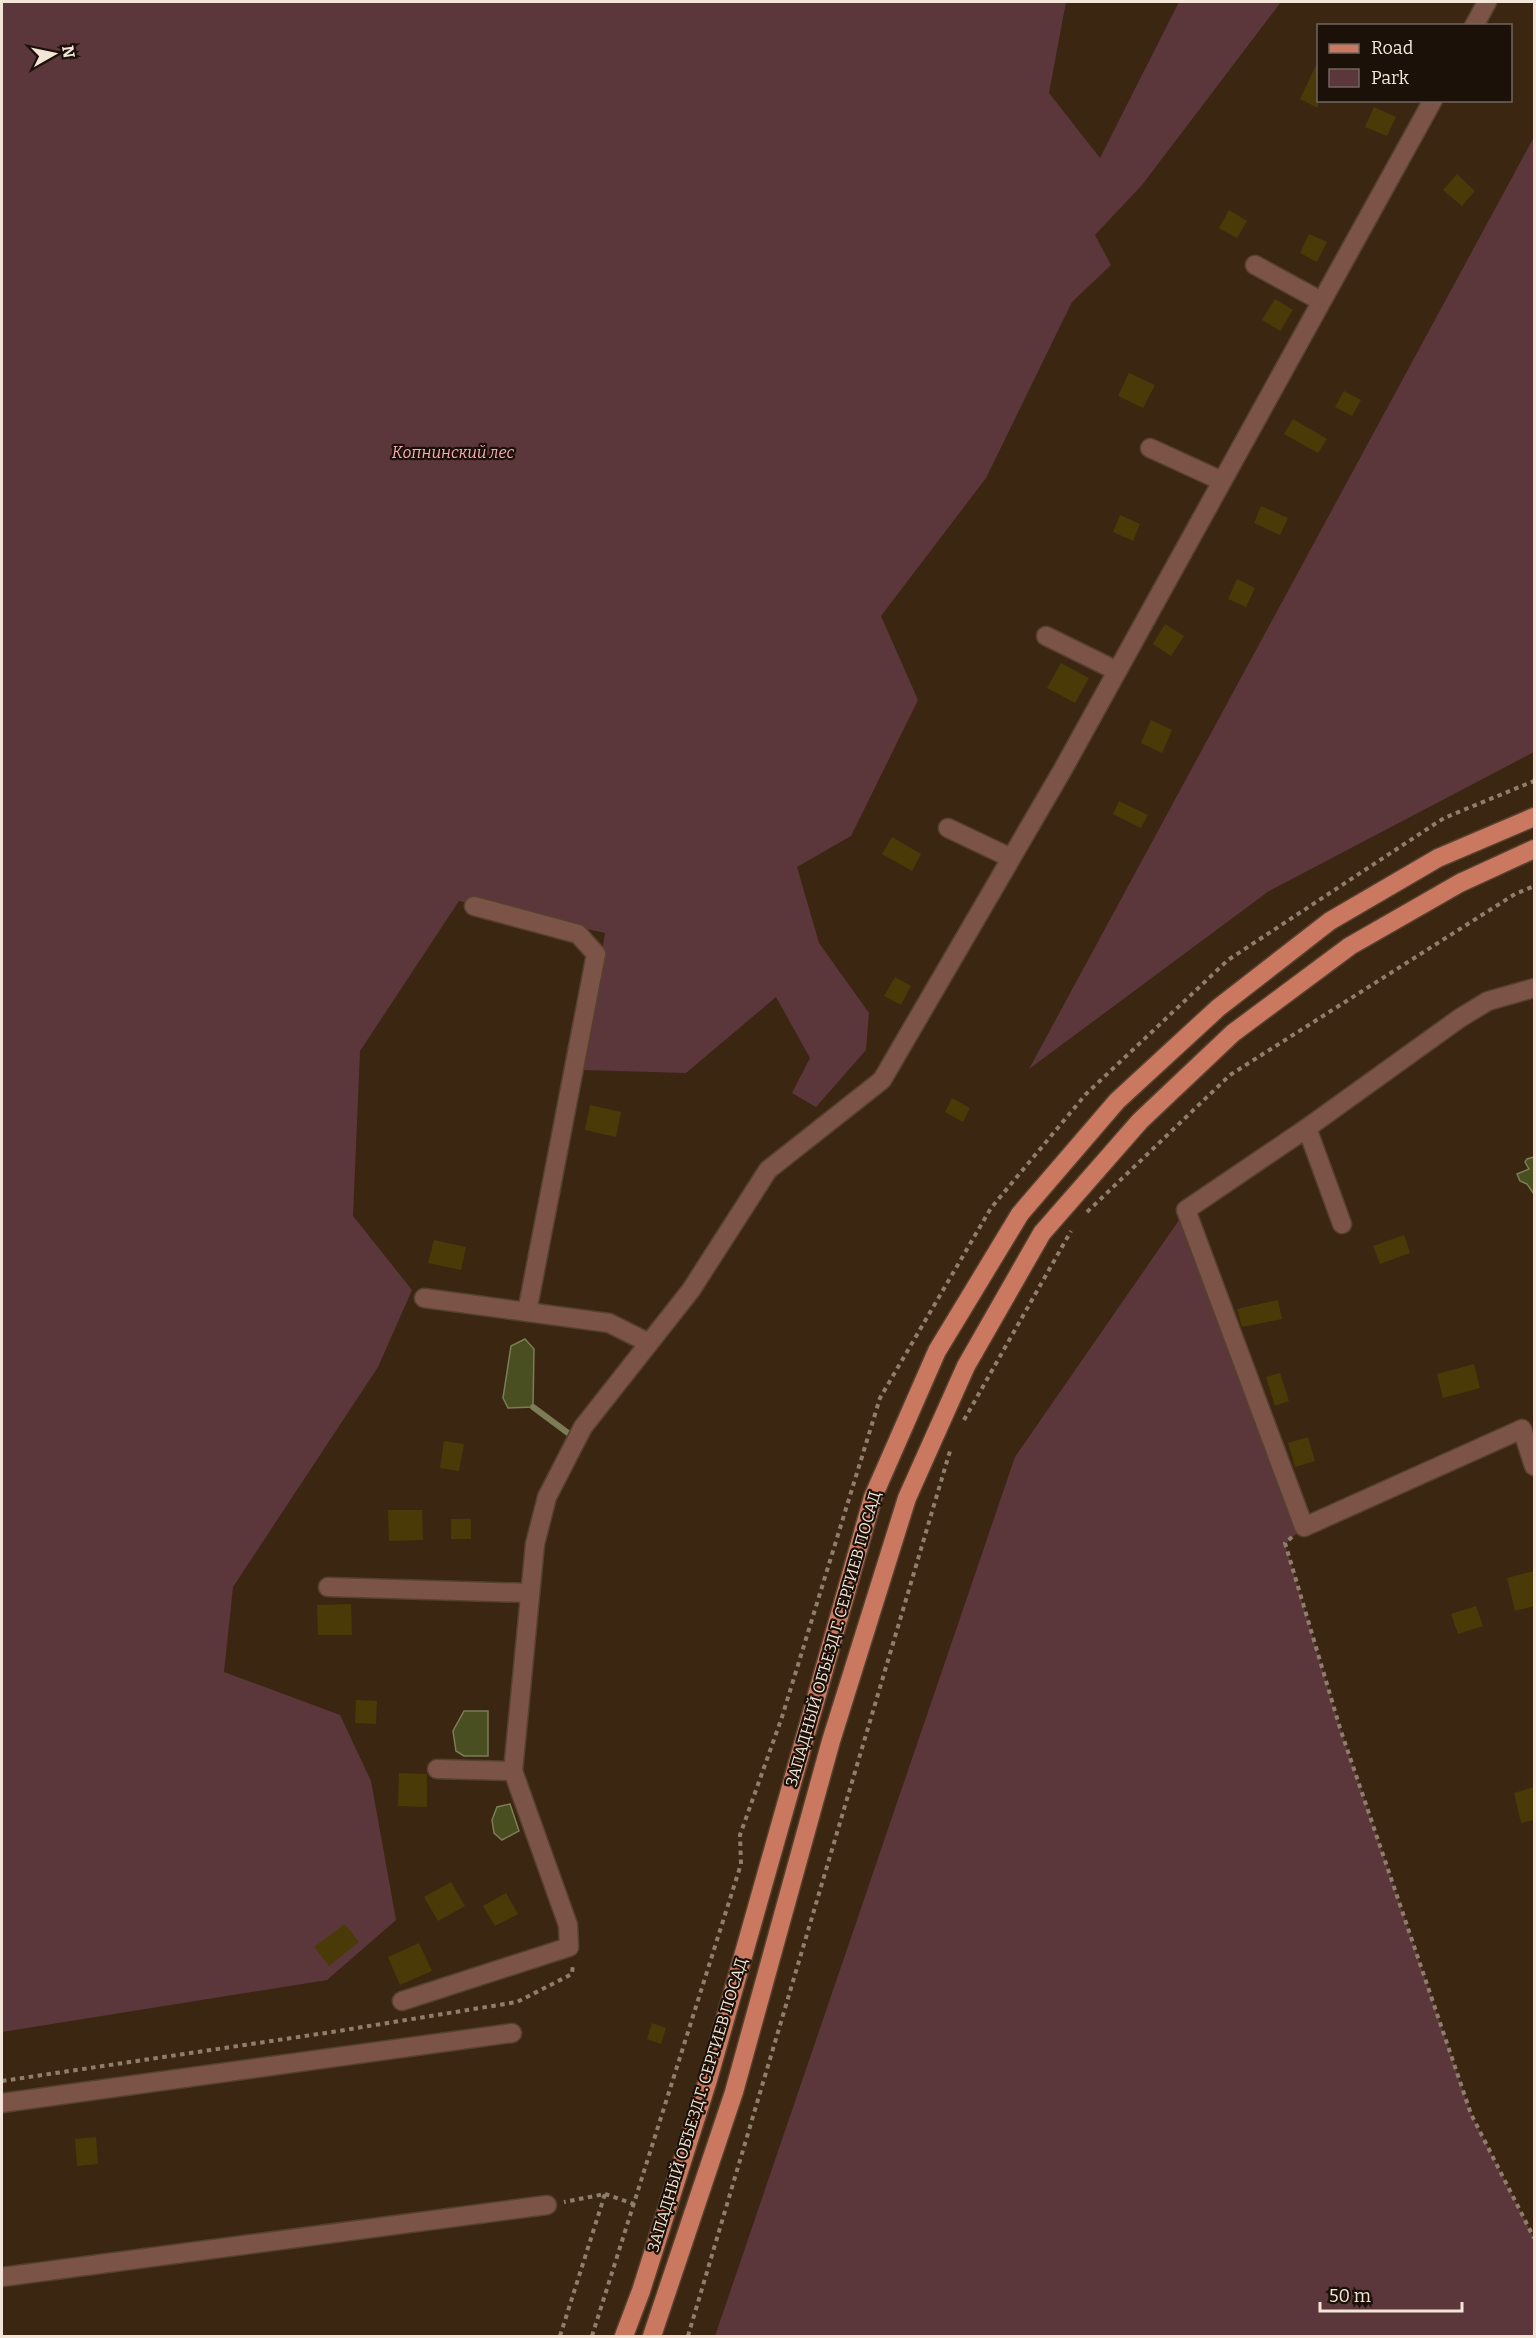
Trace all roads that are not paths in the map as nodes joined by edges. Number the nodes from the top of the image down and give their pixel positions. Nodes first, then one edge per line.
1 (1487, 2) edge
2 (1475, 24) edge
3 (1428, 102) edge
4 (1255, 266) dead end
5 (1322, 302) junction
6 (1150, 448) dead end
7 (1222, 481) junction
8 (1046, 636) dead end
9 (1117, 671) junction
10 (1534, 817) edge
11 (948, 828) dead end
12 (1534, 849) edge
13 (1011, 858) junction
14 (474, 906) dead end
15 (1534, 988) edge
16 (1307, 1128) junction
17 (1342, 1224) dead end
18 (424, 1299) dead end
19 (527, 1312) junction
20 (649, 1343) junction
21 (1534, 1466) edge
22 (328, 1587) dead end
23 (530, 1593) junction
24 (436, 1769) dead end
25 (513, 1771) junction
26 (402, 2001) dead end
27 (512, 2033) dead end
28 (2, 2103) edge
29 (547, 2205) road end
30 (2, 2277) edge
31 (624, 2337) edge
32 (652, 2337) edge

1 - 2 street
3 - 5 street
4 - 5 street
5 - 7 street
6 - 7 street
7 - 9 street
8 - 9 street
9 - 13 street
10 - 31 main road, ЗАПАДНЫЙ ОБЪЕЗД Г. СЕРГИЕВ ПОСАД
11 - 13 street
12 - 32 main road, ЗАПАДНЫЙ ОБЪЕЗД Г. СЕРГИЕВ ПОСАД
13 - 20 street
14 - 19 street
15 - 16 street
16 - 17 street
16 - 21 street
18 - 19 street
19 - 20 street
20 - 23 street
22 - 23 street
23 - 25 street
24 - 25 street
25 - 26 street
27 - 28 street
29 - 30 street

